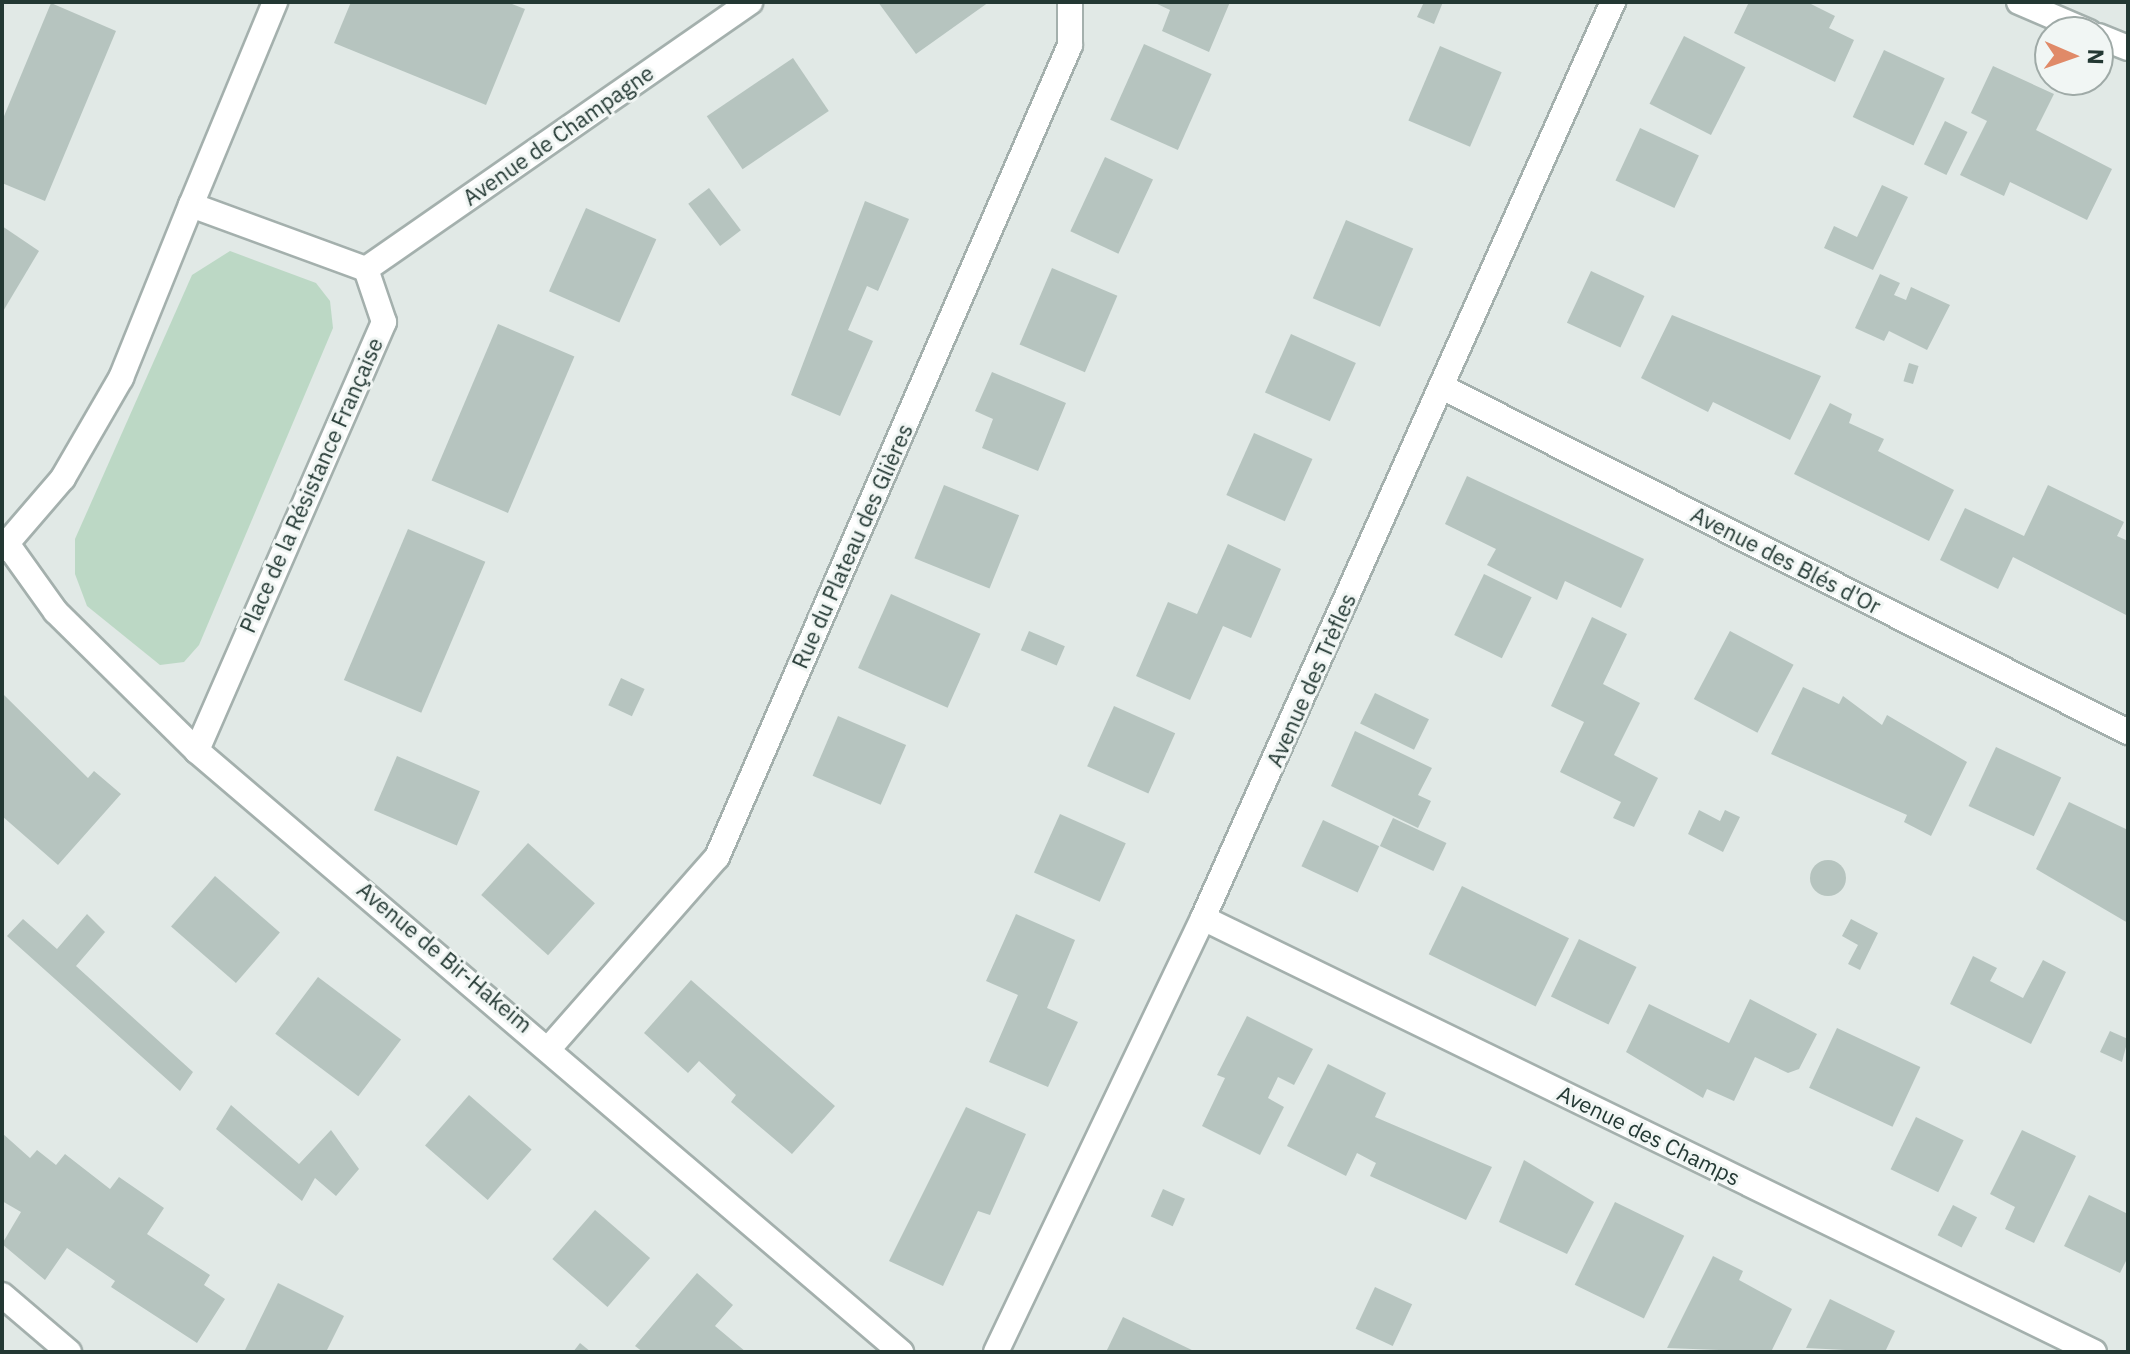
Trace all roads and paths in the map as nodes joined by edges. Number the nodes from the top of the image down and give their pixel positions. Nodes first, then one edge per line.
1 (275, 2) edge
2 (750, 2) edge
3 (1070, 2) edge
4 (1613, 2) edge
5 (2019, 2) edge
6 (2052, 16) edge
7 (191, 205) junction
8 (366, 269) junction
9 (1444, 388) junction
10 (5, 547) edge
11 (2128, 732) edge
12 (197, 751) junction
13 (1203, 918) junction
14 (551, 1046) junction
15 (2, 1295) edge
16 (69, 1352) edge
17 (901, 1352) edge
18 (996, 1352) edge
19 (2094, 1352) edge

1 - 7 street
2 - 8 street, Avenue de Champagne
3 - 14 street, Rue du Plateau des Glières
4 - 9 street, Avenue des Trèfles
5 - 6 street
7 - 8 street
7 - 10 street
8 - 12 street, Place de la Résistance Française
9 - 11 street, Avenue des Blés d'Or
9 - 13 street, Avenue des Trèfles
10 - 12 street, Avenue de Bir-Hakeim
12 - 14 street, Avenue de Bir-Hakeim
13 - 18 street, Avenue des Trèfles
13 - 19 street, Avenue des Champs
14 - 17 street, Avenue de Bir-Hakeim
15 - 16 street

